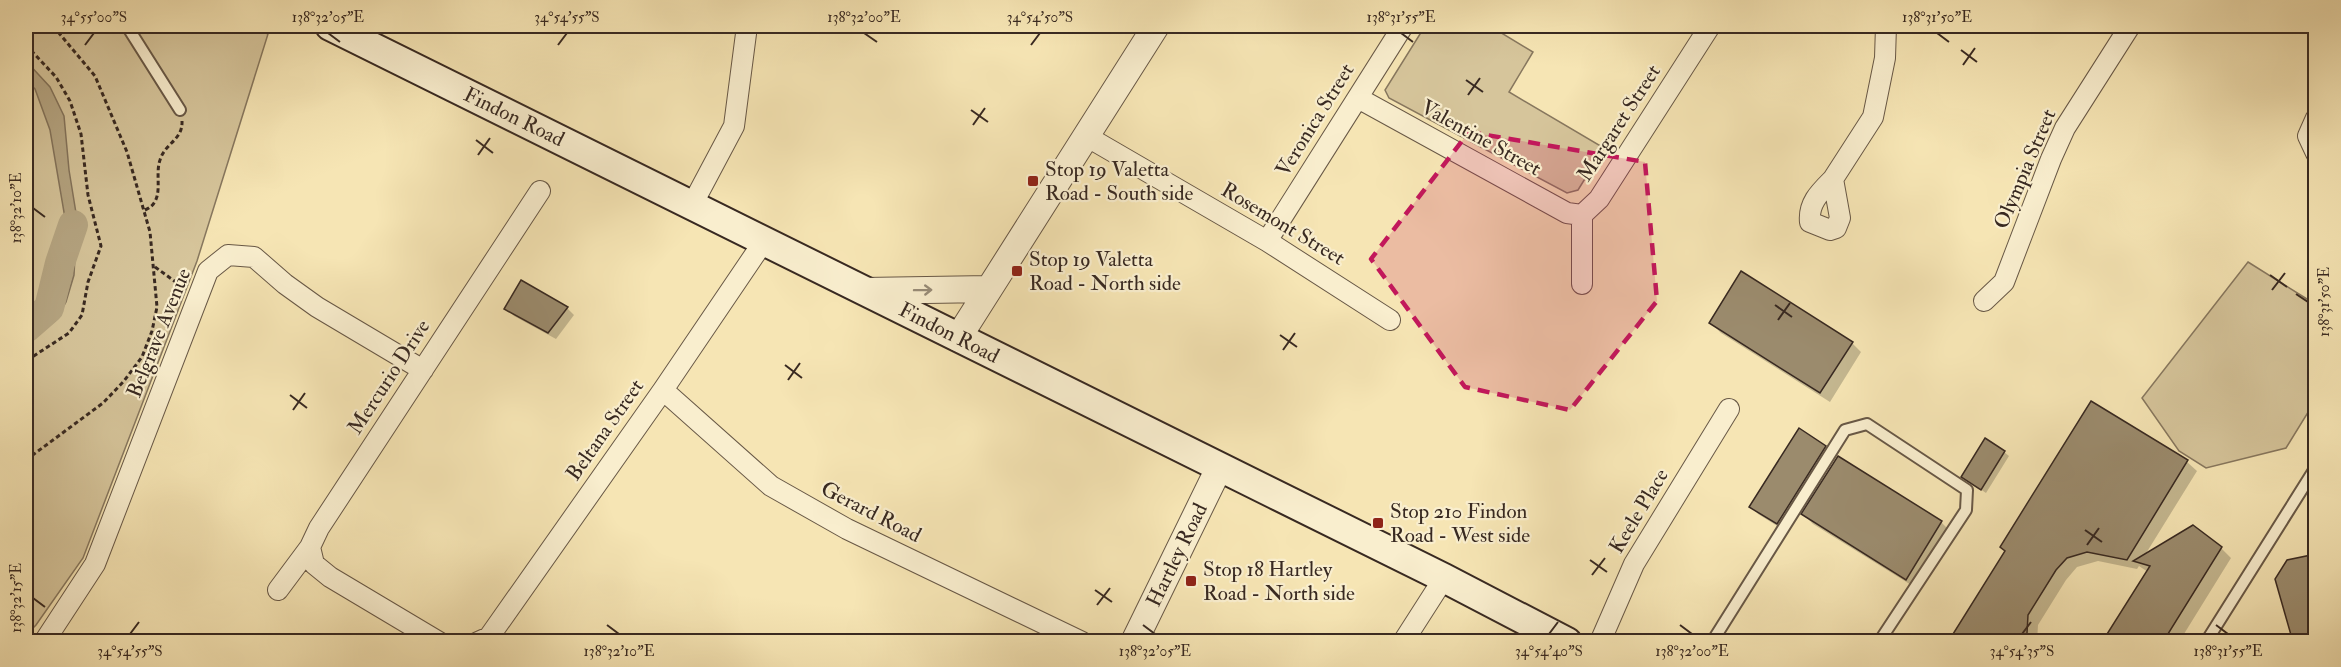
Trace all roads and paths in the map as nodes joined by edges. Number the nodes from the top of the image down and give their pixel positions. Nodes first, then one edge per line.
1 (53, 26) edge
2 (127, 26) edge
3 (330, 26) edge
4 (747, 26) edge
5 (1156, 26) edge
6 (1403, 26) edge
7 (1710, 26) edge
8 (1886, 26) edge
9 (2130, 26) edge
10 (26, 45) edge
11 (1358, 98) junction
12 (180, 110) joint
13 (2316, 118) edge
14 (1086, 136) junction
15 (2316, 153) edge
16 (1833, 179) dead end
17 (540, 190) dead end
18 (692, 205) junction
19 (145, 210) junction
20 (1582, 214) junction
21 (764, 241) junction
22 (1267, 241) junction
23 (155, 267) junction
24 (1582, 284) dead end
25 (989, 289) junction
26 (864, 291) junction
27 (198, 298) junction
28 (1984, 301) dead end
29 (1390, 320) dead end
30 (958, 339) junction
31 (26, 361) edge
32 (423, 370) junction
33 (663, 390) junction
34 (1728, 409) dead end
35 (26, 460) edge
36 (2316, 467) edge
37 (1219, 468) junction
38 (310, 547) junction
39 (1444, 578) junction
40 (278, 590) dead end
41 (54, 638) edge
42 (2212, 639) edge
43 (439, 642) edge
44 (478, 642) edge
45 (1082, 642) edge
46 (1134, 642) edge
47 (1403, 642) edge
48 (1567, 642) edge
49 (1600, 642) edge
50 (1712, 642) edge
51 (1879, 642) edge

1 - 19 path
2 - 12 lane
3 - 18 main road, Findon Road
4 - 18 street
5 - 14 street
6 - 11 street, Veronica Street
7 - 20 street, Margaret Street
8 - 16 street
9 - 28 street, Olympia Street
10 - 31 path
11 - 20 street, Valentine Street
11 - 22 street, Veronica Street
12 - 19 path
13 - 15 street
14 - 22 street, Rosemont Street
14 - 25 street
17 - 32 street, Mercurio Drive
18 - 21 main road, Findon Road
19 - 23 path
20 - 24 street, Margaret Street
21 - 26 main road, Findon Road
21 - 33 street, Beltana Street
22 - 29 street, Rosemont Street
23 - 27 path
23 - 35 path
26 -> 25 street
25 - 30 street
26 - 30 main road, Findon Road
27 - 32 street, Belgrave Avenue
27 - 41 street, Belgrave Avenue
30 - 37 main road, Findon Road
32 - 38 street, Mercurio Drive
33 - 44 street, Beltana Street
33 - 45 street, Gerard Road
34 - 49 street, Keele Place
36 - 42 lane
37 - 39 main road, Findon Road
37 - 46 street, Hartley Road
38 - 40 street, Mercurio Drive
38 - 43 street
39 - 47 street
39 - 48 main road, Findon Road
50 - 51 lane

